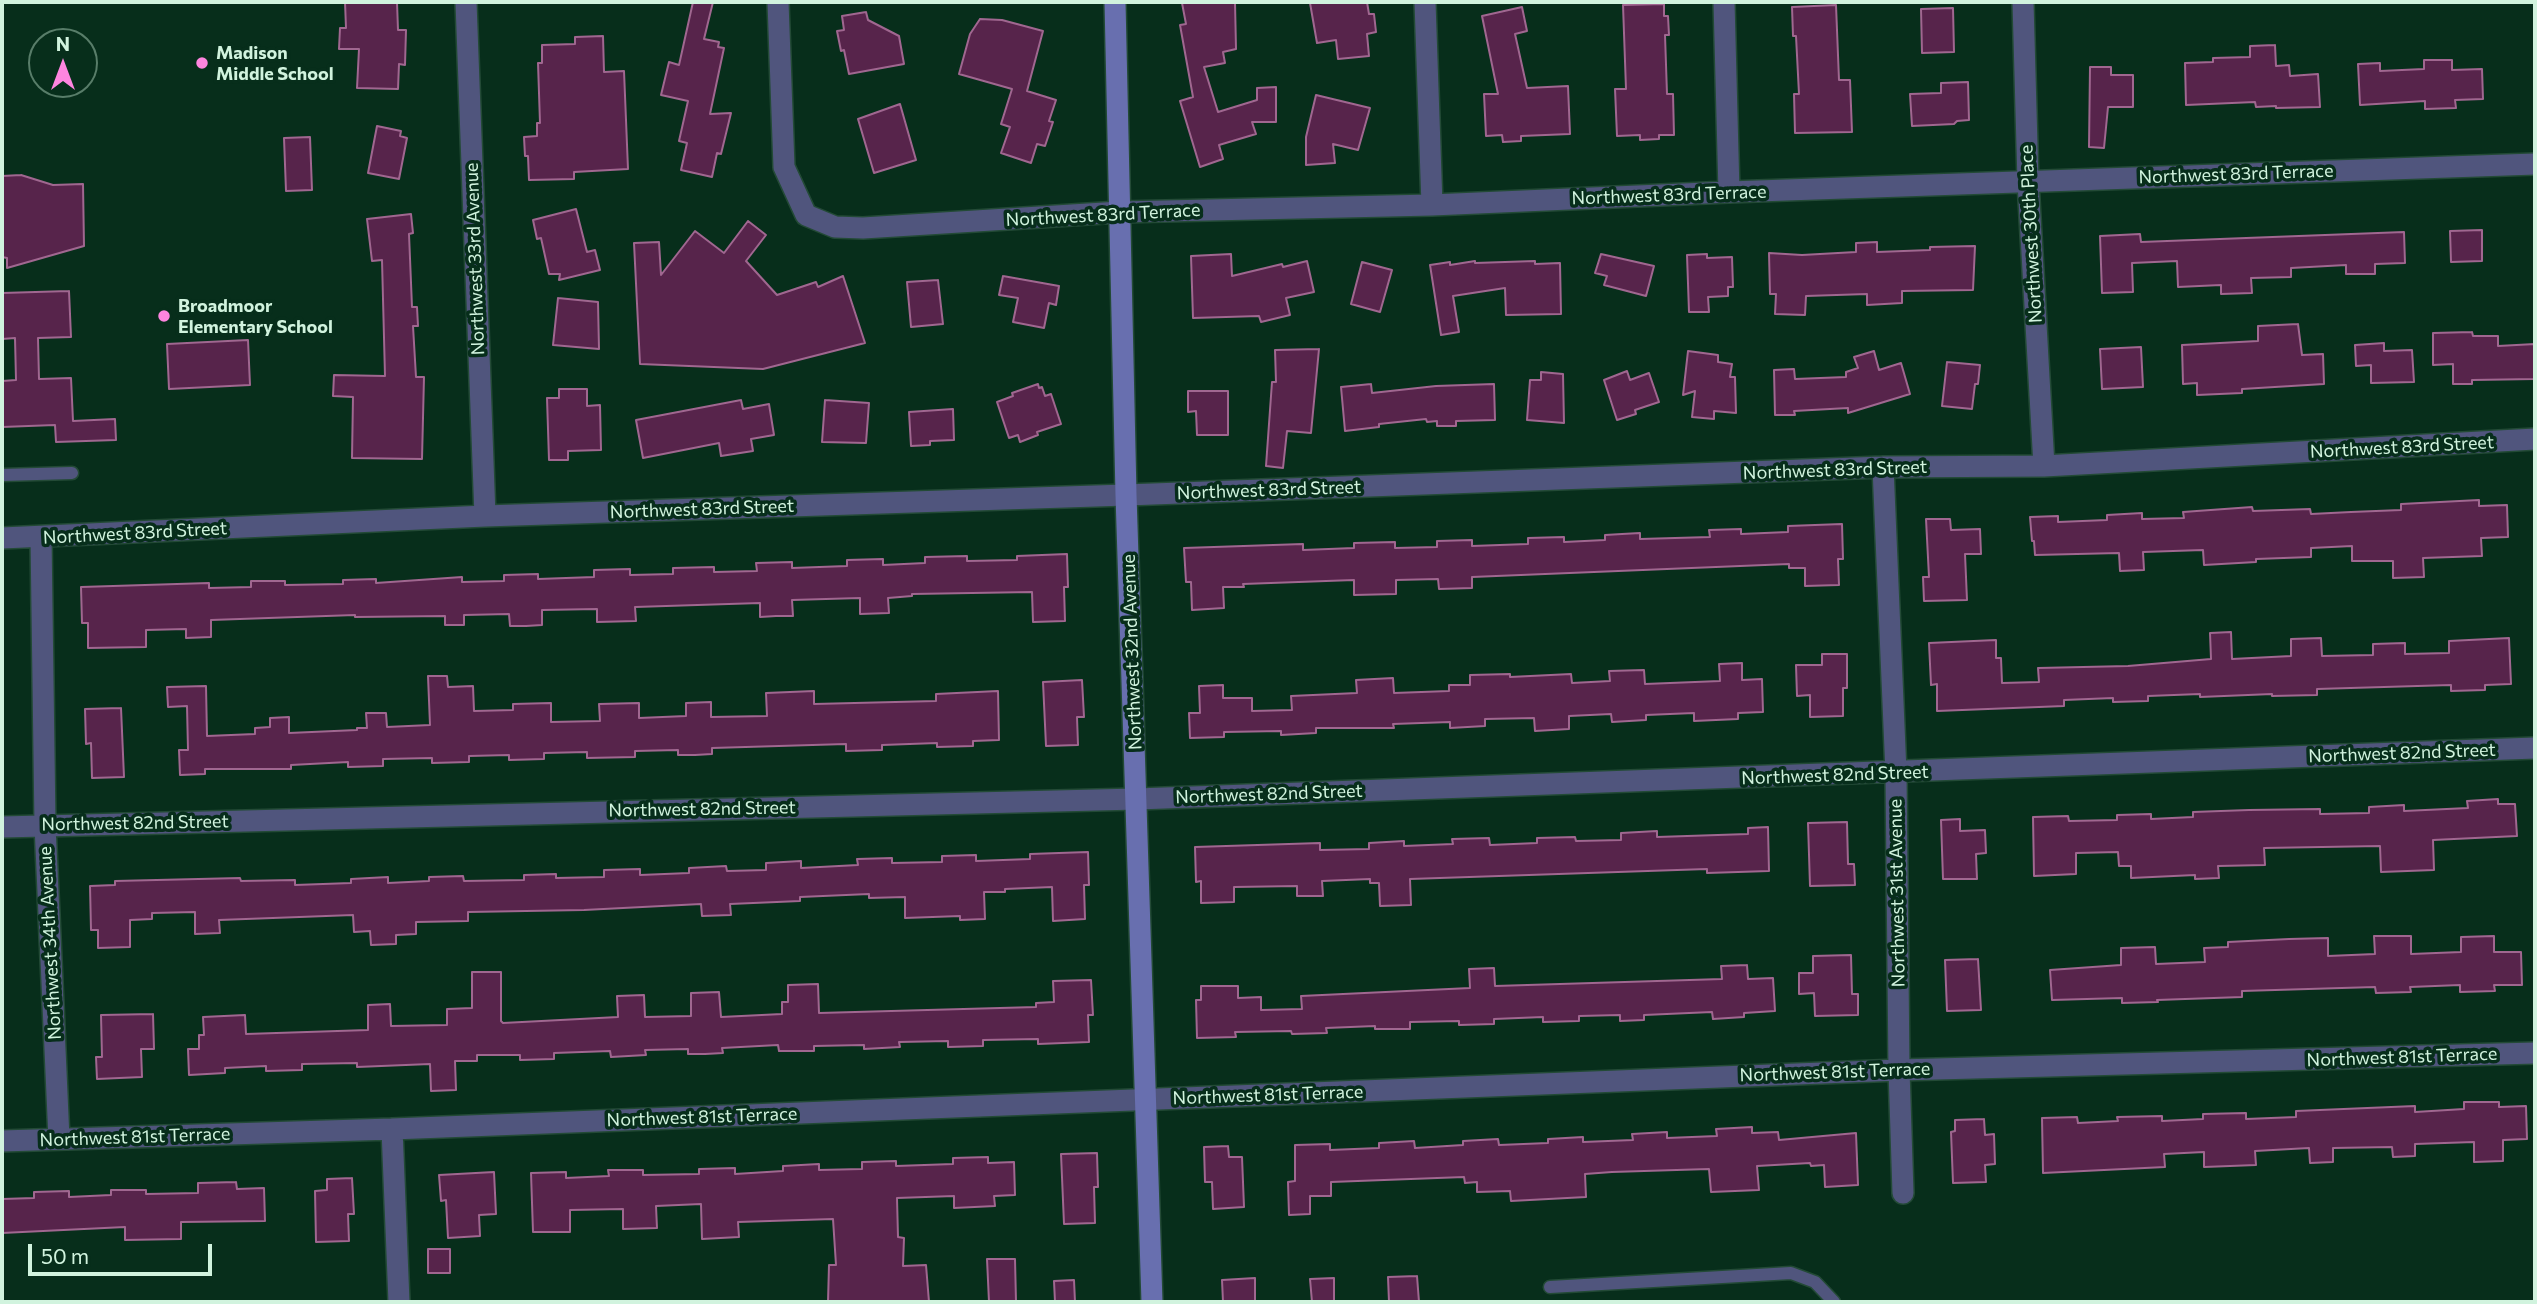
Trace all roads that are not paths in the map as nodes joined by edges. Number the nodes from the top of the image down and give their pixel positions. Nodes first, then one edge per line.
1 (466, 2) edge
2 (778, 2) edge
3 (1115, 2) edge
4 (1425, 2) edge
5 (1724, 2) edge
6 (2023, 2) edge
7 (2535, 164) edge
8 (2028, 181) junction
9 (1729, 192) junction
10 (1432, 205) junction
11 (1120, 212) junction
12 (2535, 439) edge
13 (2044, 466) junction
14 (1883, 467) junction
15 (72, 472) dead end
16 (2, 475) edge
17 (1126, 495) junction
18 (485, 516) junction
19 (41, 537) junction
20 (2, 538) edge
21 (2535, 748) edge
22 (1896, 773) junction
23 (1137, 799) junction
24 (44, 825) junction
25 (2, 827) edge
26 (2535, 1053) edge
27 (1899, 1070) junction
28 (1144, 1100) junction
29 (392, 1129) junction
30 (59, 1139) junction
31 (2, 1141) edge
32 (1903, 1193) dead end
33 (1550, 1287) dead end
34 (398, 1302) edge
35 (1152, 1302) edge
36 (1833, 1302) edge

1 - 18 street, Northwest 33rd Avenue
2 - 11 street, Northwest 83rd Terrace
3 - 11 main road, Northwest 32nd Avenue
4 - 10 street
5 - 9 street
6 - 8 street, Northwest 30th Place
7 - 8 street, Northwest 83rd Terrace
8 - 9 street, Northwest 83rd Terrace
8 - 13 street, Northwest 30th Place
9 - 10 street, Northwest 83rd Terrace
10 - 11 street, Northwest 83rd Terrace
11 - 17 main road, Northwest 32nd Avenue
12 - 13 street, Northwest 83rd Street
13 - 14 street, Northwest 83rd Street
14 - 17 street, Northwest 83rd Street
14 - 22 street, Northwest 31st Avenue
15 - 16 lane
17 - 18 street, Northwest 83rd Street
17 - 23 main road, Northwest 32nd Avenue
18 - 19 street, Northwest 83rd Street
19 - 20 street, Northwest 83rd Street
19 - 24 street, Northwest 34th Avenue
21 - 22 street, Northwest 82nd Street
22 - 23 street, Northwest 82nd Street
22 - 27 street, Northwest 31st Avenue
23 - 24 street, Northwest 82nd Street
23 - 28 main road, Northwest 32nd Avenue
24 - 25 street, Northwest 82nd Street
24 - 30 street, Northwest 34th Avenue
26 - 27 street, Northwest 81st Terrace
27 - 28 street, Northwest 81st Terrace
27 - 32 street, Northwest 31st Avenue
28 - 29 street, Northwest 81st Terrace
28 - 35 main road, Northwest 32nd Avenue
29 - 30 street, Northwest 81st Terrace
29 - 34 street
30 - 31 street, Northwest 81st Terrace
33 - 36 lane

